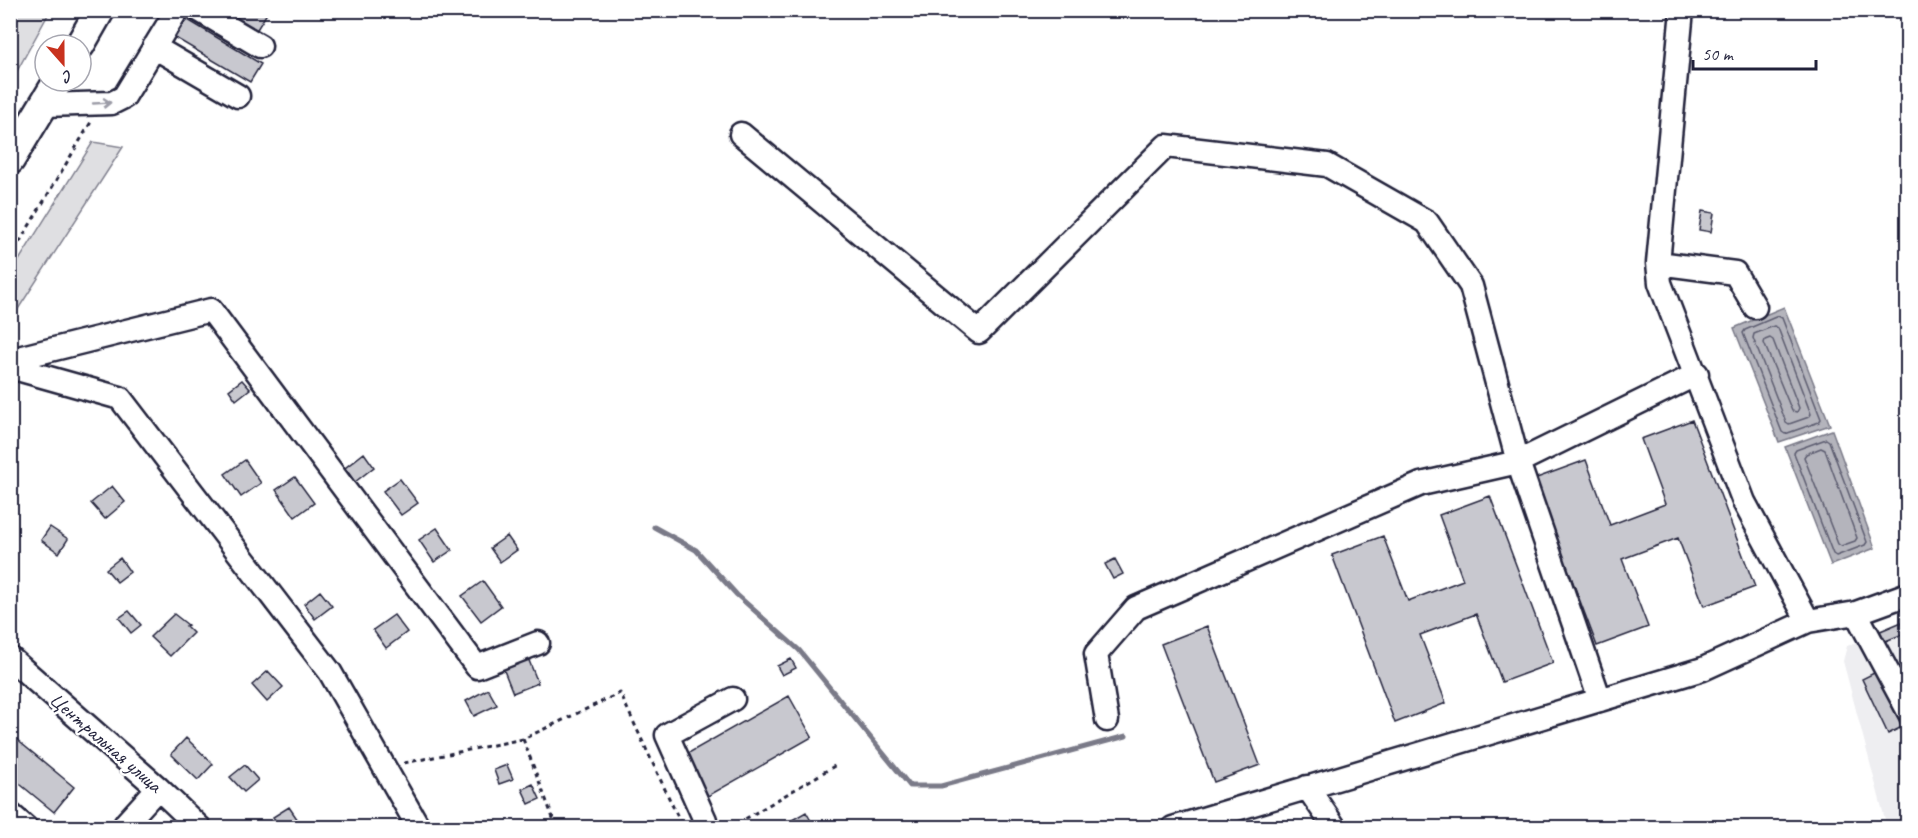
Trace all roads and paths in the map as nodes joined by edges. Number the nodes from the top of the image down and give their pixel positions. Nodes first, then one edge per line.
1 (100, 10) edge
2 (177, 10) edge
3 (199, 10) edge
4 (1679, 13) edge
5 (87, 33) edge
6 (260, 46) dead end
7 (154, 47) junction
8 (51, 93) edge
9 (238, 96) dead end
10 (102, 104) junction
11 (741, 134) dead end
12 (10, 160) edge
13 (10, 258) edge
14 (1658, 262) junction
15 (1755, 307) dead end
16 (10, 360) edge
17 (10, 367) edge
18 (1697, 374) junction
19 (1518, 462) junction
20 (1908, 594) edge
21 (1856, 613) junction
22 (1808, 621) junction
23 (538, 643) dead end
24 (10, 658) edge
25 (733, 699) dead end
26 (1600, 700) junction
27 (1908, 710) edge
28 (1107, 720) dead end
29 (523, 740) junction
30 (836, 765) dead end
31 (385, 767) junction
32 (158, 788) junction
33 (1307, 788) junction
34 (10, 814) edge
35 (701, 825) edge
36 (125, 826) edge
37 (556, 826) edge
38 (26, 828) edge
39 (200, 828) edge
40 (418, 828) edge
41 (683, 828) edge
42 (730, 828) edge
43 (1173, 828) edge
44 (1335, 828) edge

1 - 5 main road
2 - 7 street
3 - 6 street
4 - 14 street
7 - 9 street
10 -> 7 street
8 - 10 street
8 - 12 main road
10 - 13 path
11 - 19 street
14 - 15 street
14 - 18 street
16 - 23 street
17 - 31 street
18 - 19 street
18 - 22 street
19 - 26 street
19 - 28 street
20 - 21 street
21 - 22 street
21 - 27 street
22 - 26 street
24 - 32 street, Центральная улица
25 - 35 street
26 - 33 street
29 - 31 path
29 - 37 path
29 - 41 path
30 - 42 path
31 - 40 street
32 - 36 street
32 - 39 street, Центральная улица
33 - 43 street
33 - 44 street
34 - 38 street

